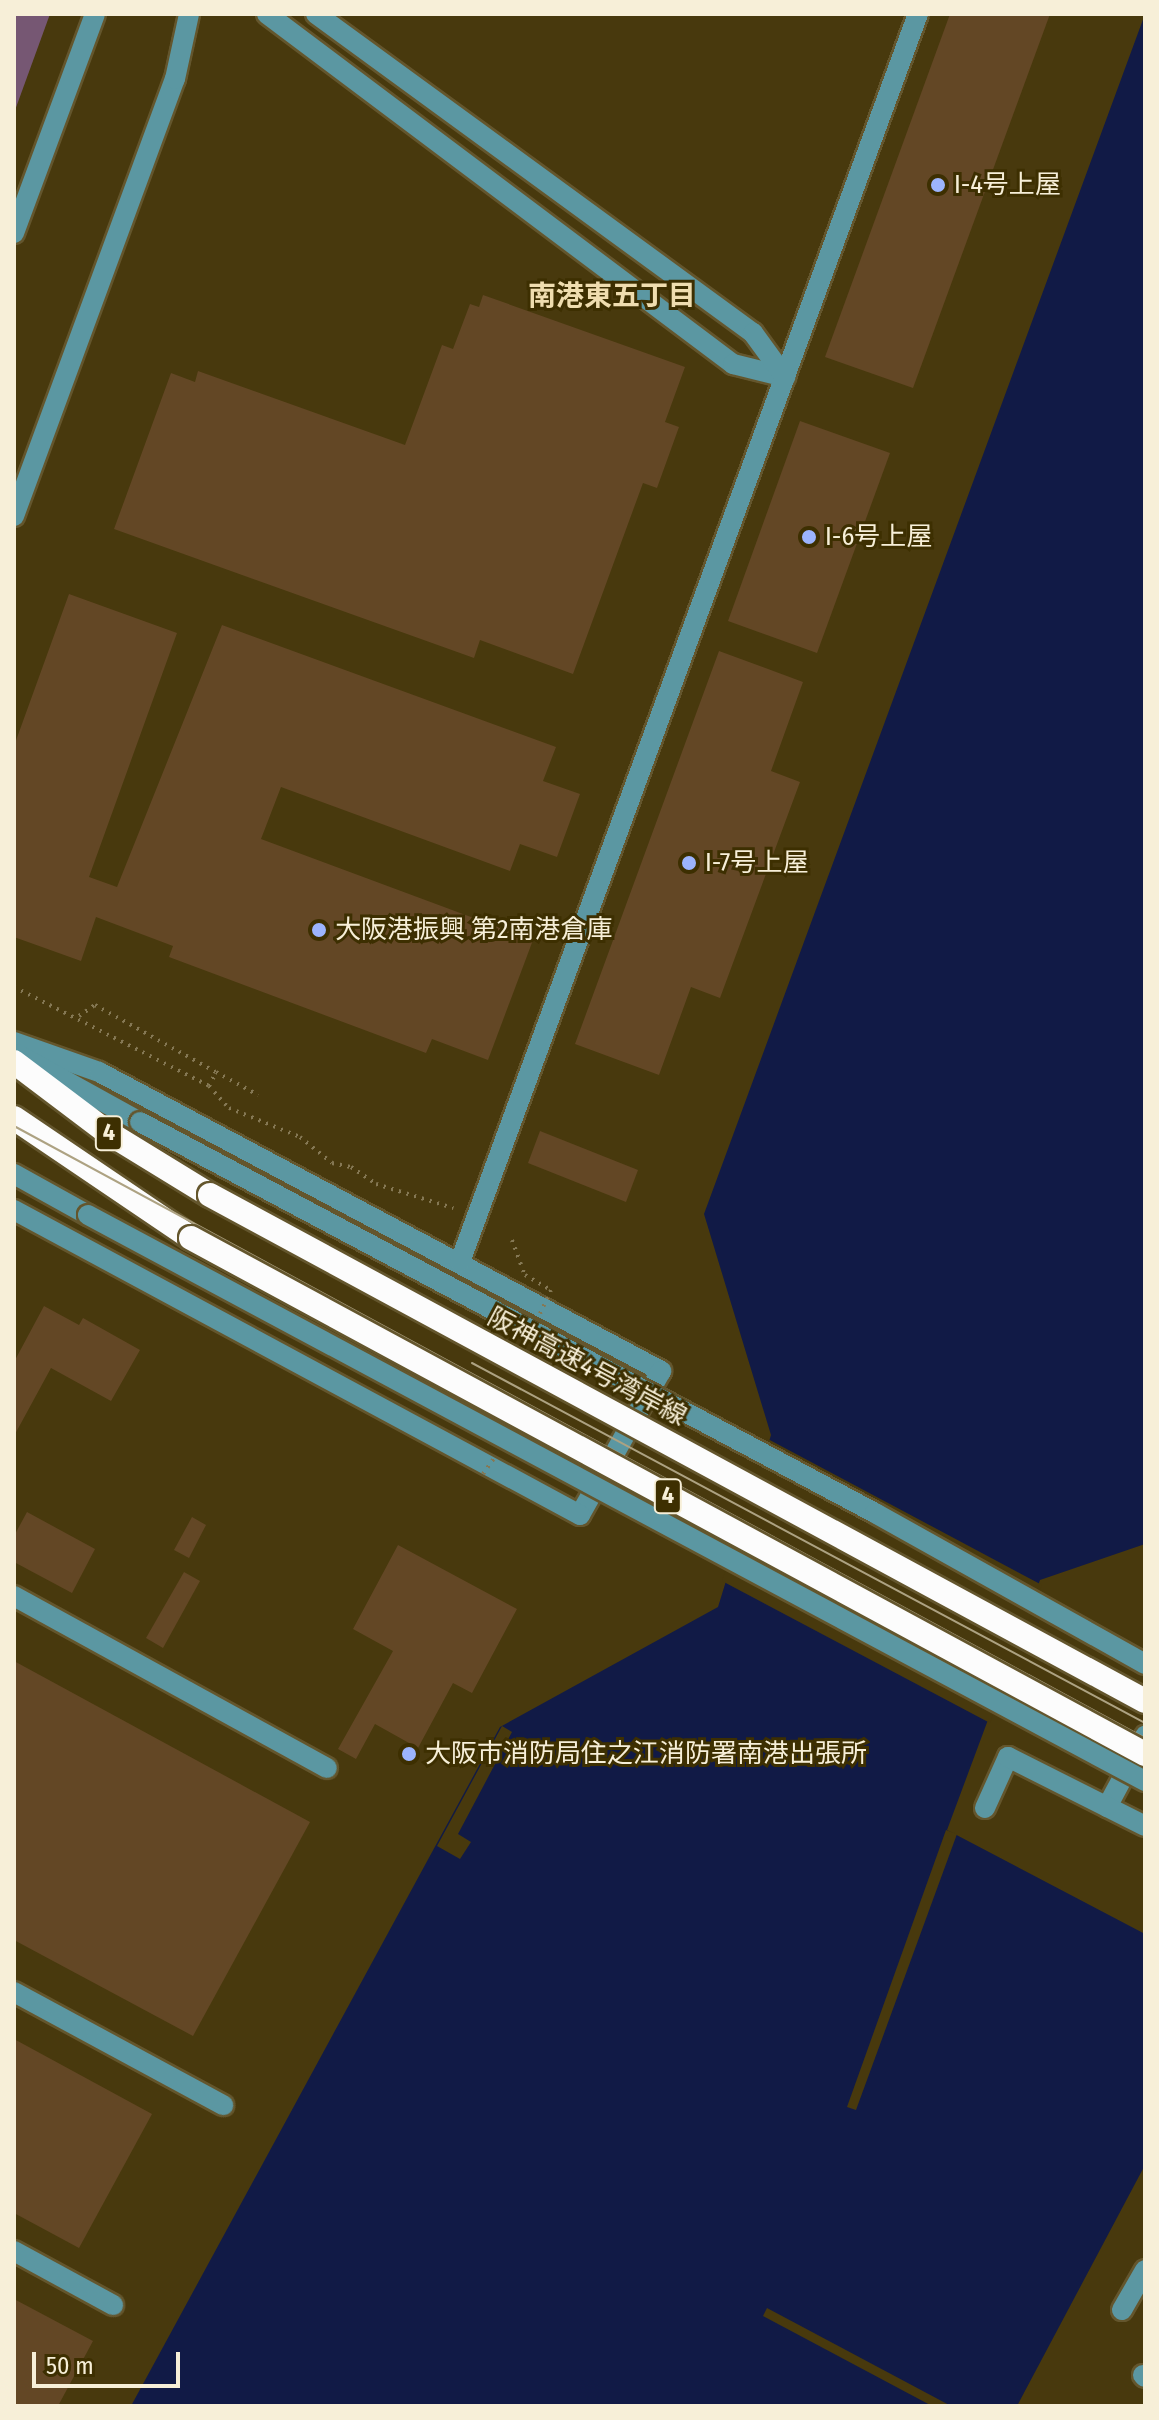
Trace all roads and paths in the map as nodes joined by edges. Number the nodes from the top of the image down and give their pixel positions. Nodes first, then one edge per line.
1 (95, 14) edge
2 (189, 14) edge
3 (267, 14) edge
4 (316, 14) edge
5 (918, 14) edge
6 (14, 233) edge
7 (785, 377) junction
8 (14, 516) edge
9 (14, 987) edge
10 (79, 1016) junction
11 (14, 1042) edge
12 (14, 1052) edge
13 (14, 1062) edge
14 (216, 1072) junction
15 (14, 1076) edge
16 (209, 1086) junction
17 (258, 1095) dead end
18 (14, 1118) edge
19 (14, 1138) edge
20 (14, 1174) edge
21 (210, 1195) junction
22 (453, 1208) dead end
23 (14, 1210) edge
24 (191, 1238) junction
25 (512, 1240) dead end
26 (460, 1262) junction
27 (545, 1323) dead end
28 (494, 1457) dead end
29 (483, 1474) dead end
30 (14, 1596) edge
31 (1145, 1664) edge
32 (1145, 1701) edge
33 (1145, 1736) edge
34 (1145, 1754) edge
35 (327, 1768) dead end
36 (1145, 1781) edge
37 (1107, 1807) junction
38 (985, 1808) dead end
39 (1145, 1826) edge
40 (14, 1992) edge
41 (223, 2105) dead end
42 (14, 2251) edge
43 (1145, 2270) edge
44 (113, 2305) dead end
45 (1122, 2310) dead end

1 - 6 street
2 - 8 street
3 - 7 street
4 - 7 street
5 - 7 street
7 - 26 street
9 - 10 path
10 - 14 path
10 - 16 path
11 - 26 street
12 - 31 street, bridge
13 - 21 highway, 阪神高速4号湾岸線 / 4
14 - 16 path
14 - 17 path
15 - 21 highway
16 - 22 path
18 - 24 highway
19 - 24 highway, 4
20 - 36 street, bridge
21 - 32 highway, 阪神高速4号湾岸線 / 4, bridge
23 - 26 street
24 - 34 highway, 4, bridge
25 - 27 path, bridge
28 - 29 path, bridge
30 - 35 street
33 - 37 street
37 - 38 street
37 - 39 street
40 - 41 street
42 - 44 street
43 - 45 street

